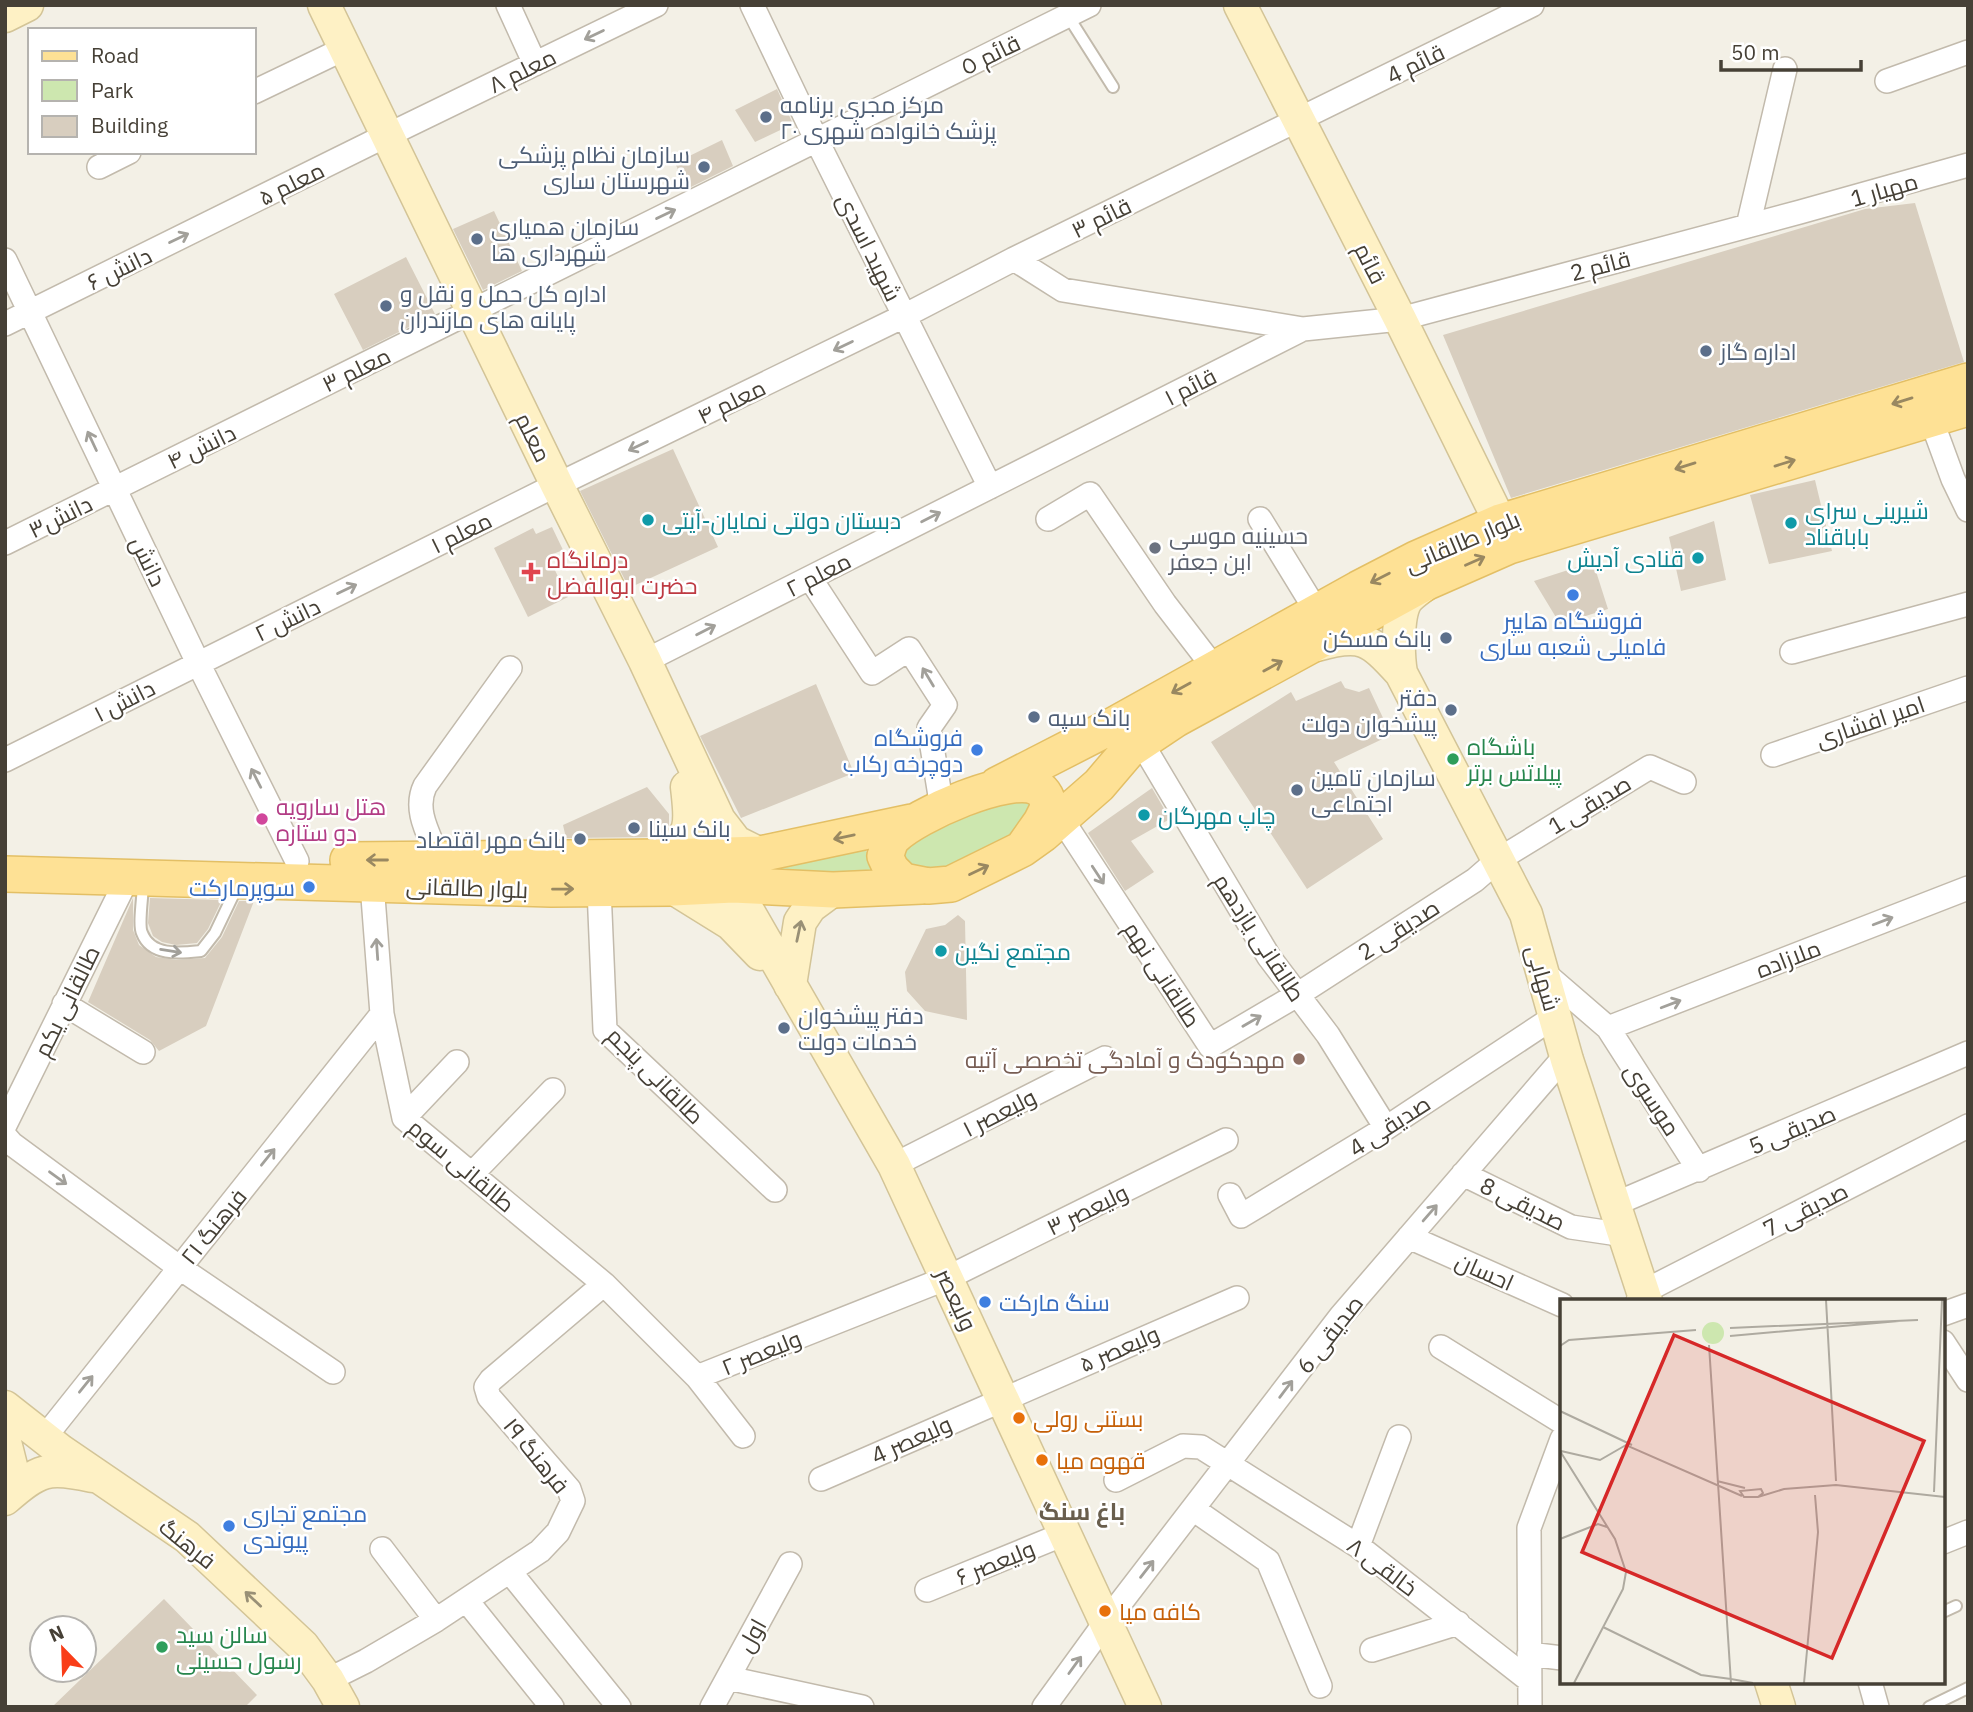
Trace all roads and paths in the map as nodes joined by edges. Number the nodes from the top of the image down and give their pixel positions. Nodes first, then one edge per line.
1 (27, 5) edge
2 (305, 5) edge
3 (324, 5) edge
4 (508, 5) edge
5 (656, 5) edge
6 (752, 5) edge
7 (1089, 5) edge
8 (1240, 5) edge
9 (1532, 5) edge
10 (5, 16) edge
11 (1068, 16) junction
12 (1968, 52) edge
13 (331, 55) junction
14 (535, 64) junction
15 (1785, 69) dead end
16 (1887, 81) dead end
17 (1112, 87) dead end
18 (256, 91) edge
19 (1298, 121) junction
20 (382, 138) junction
21 (816, 139) junction
22 (125, 154) edge
23 (1968, 165) edge
24 (99, 167) dead end
25 (1800, 212) joint
26 (208, 224) joint
27 (1748, 226) junction
28 (1014, 259) junction
29 (5, 260) edge
30 (30, 312) junction
31 (468, 313) junction
32 (904, 316) junction
33 (1400, 318) junction
34 (5, 324) edge
35 (1303, 329) junction
36 (1968, 381) edge
37 (287, 404) joint
38 (1968, 408) edge
39 (1931, 419) junction
40 (990, 487) junction
41 (551, 488) junction
42 (114, 489) junction
43 (1968, 510) edge
44 (1048, 519) dead end
45 (1260, 519) dead end
46 (1500, 522) junction
47 (5, 543) edge
48 (376, 575) joint
49 (810, 578) junction
50 (1427, 582) junction
51 (1968, 604) edge
52 (1317, 611) junction
53 (1305, 648) junction
54 (1792, 652) dead end
55 (645, 661) junction
56 (198, 663) junction
57 (510, 668) dead end
58 (1214, 669) junction
59 (1401, 673) junction
60 (1968, 688) edge
61 (1141, 742) junction
62 (1076, 744) junction
63 (1773, 755) dead end
64 (5, 760) edge
65 (1114, 767) junction
66 (1684, 782) dead end
67 (687, 787) junction
68 (992, 787) junction
69 (942, 808) junction
70 (1061, 818) junction
71 (911, 822) junction
72 (1022, 849) junction
73 (5, 853) edge
74 (715, 854) junction
75 (760, 854) junction
76 (439, 860) junction
77 (1498, 860) junction
78 (297, 861) junction
79 (669, 873) junction
80 (5, 874) edge
81 (135, 877) junction
82 (241, 880) junction
83 (372, 884) junction
84 (733, 885) junction
85 (928, 886) junction
86 (1968, 888) edge
87 (599, 889) junction
88 (833, 890) junction
89 (1542, 971) junction
90 (790, 985) junction
91 (1297, 995) junction
92 (64, 1004) junction
93 (382, 1014) junction
94 (1554, 1017) junction
95 (1608, 1028) junction
96 (143, 1052) dead end
97 (1968, 1053) edge
98 (1566, 1055) junction
99 (1105, 1058) dead end
100 (457, 1062) dead end
101 (553, 1090) dead end
102 (404, 1118) junction
103 (5, 1125) edge
104 (1968, 1126) edge
105 (1386, 1128) junction
106 (5, 1136) edge
107 (1226, 1140) dead end
108 (894, 1165) junction
109 (1699, 1170) junction
110 (472, 1174) junction
111 (1463, 1174) junction
112 (775, 1190) dead end
113 (1230, 1195) dead end
114 (1615, 1205) junction
115 (1625, 1235) junction
116 (1409, 1237) junction
117 (180, 1268) junction
118 (947, 1278) junction
119 (604, 1284) junction
120 (1237, 1298) dead end
121 (1642, 1298) edge
122 (1560, 1304) edge
123 (1968, 1305) edge
124 (1945, 1313) edge
125 (1945, 1345) edge
126 (1441, 1347) dead end
127 (333, 1372) dead end
128 (1967, 1376) edge
129 (697, 1377) junction
130 (1002, 1398) junction
131 (5, 1407) edge
132 (1560, 1421) edge
133 (743, 1436) dead end
134 (1399, 1437) dead end
135 (44, 1438) junction
136 (5, 1442) edge
137 (1560, 1444) edge
138 (1228, 1464) junction
139 (99, 1477) junction
140 (821, 1479) dead end
141 (1116, 1480) dead end
142 (6, 1498) edge
143 (1194, 1509) junction
144 (1968, 1532) edge
145 (1064, 1534) junction
146 (1945, 1541) edge
147 (1358, 1546) junction
148 (382, 1549) dead end
149 (790, 1564) dead end
150 (510, 1572) junction
151 (927, 1590) dead end
152 (467, 1601) junction
153 (1956, 1606) dead end
154 (1945, 1611) edge
155 (436, 1620) junction
156 (1105, 1623) junction
157 (1458, 1623) junction
158 (1372, 1650) dead end
159 (1529, 1654) junction
160 (1560, 1658) edge
161 (728, 1678) junction
162 (1529, 1680) junction
163 (1772, 1684) edge
164 (1871, 1684) edge
165 (1320, 1686) dead end
166 (1968, 1688) edge
167 (336, 1693) edge
168 (552, 1707) edge
169 (619, 1707) edge
170 (712, 1707) edge
171 (862, 1707) edge
172 (1044, 1707) edge
173 (1145, 1707) edge
174 (1530, 1707) edge
175 (1779, 1707) edge
176 (1877, 1707) edge
177 (1929, 1707) edge

1 - 10 main road
2 - 13 main road, معلم
3 - 20 main road, معلم
4 - 14 street
5 -> 14 street, معلم ۸
6 - 21 street, شهید اسدی
7 - 11 street, قائم ٥
8 - 19 main road, قائم
9 - 19 street, قائم 4
11 - 17 lane
11 - 21 street, قائم ٥
12 - 16 street
13 - 18 street
13 - 20 main road, معلم
14 - 20 street, معلم ۸
15 - 27 street
19 - 28 street, قائم ٣
19 - 33 main road, قائم
20 - 26 street, معلم ۵
20 - 31 main road, معلم
31 -> 21 street, قائم ٥
21 - 32 street, شهید اسدی
22 - 24 street
23 - 25 street, مهیار 1
25 - 27 street, قائم 2
30 -> 26 street, دانش ۶
27 - 33 street, قائم 2
28 - 32 street, قائم ٣
28 - 35 street
29 - 30 street, دانش
30 - 34 street, دانش ۶
42 -> 30 street, دانش
31 - 37 street, معلم ۳
31 - 41 main road, معلم
32 - 40 street, شهید اسدی
32 -> 41 street, معلم ۴
33 - 35 street, قائم ١
33 - 46 main road, قائم
35 - 40 street, قائم ١
36 -> 46 main road, بلوار طالقانی
37 - 42 street, دانش ۴
38 - 39 main road, بلوار طالقانی
39 - 43 street
50 -> 39 main road, بلوار طالقانی
49 -> 40 street, معلم ٢
41 - 48 street, معلم ١
41 - 55 main road, معلم
41 - 67 main road, معلم
42 - 47 street, دانش٣
42 - 56 street, دانش
44 - 58 street
45 - 52 street
46 -> 52 main road, بلوار طالقانی
56 -> 48 street, دانش ٢
55 -> 49 street, معلم ٢
69 -> 49 street
50 - 53 main road, بلوار طالقانی
50 - 59 main road
51 - 54 street
52 - 58 main road, بلوار طالقانی
53 - 59 main road
61 -> 53 main road, بلوار طالقانی
55 - 75 main road, معلم
56 - 64 street, دانش ١
78 -> 56 street, دانش
57 - 76 street
58 -> 62 main road, بلوار طالقانی
59 - 77 main road, شهابی
60 - 63 street, امیر افشاری
61 - 65 main road, بلوار طالقانی
61 - 91 street, طالقانی یازدهم
62 - 65 main road
62 - 68 main road, بلوار طالقانی
65 - 70 main road, بلوار طالقانی
66 - 77 street, صدیقی 1
67 - 74 main road, معلم
67 - 79 main road
68 - 69 main road, بلوار طالقانی
68 - 72 main road
69 - 71 main road, بلوار طالقانی
70 - 72 main road, بلوار طالقانی
70 -> 91 street, طالقانی نهم
71 -> 75 main road, بلوار طالقانی
71 - 85 main road
85 -> 72 main road, بلوار طالقانی
73 - 78 main road, بلوار طالقانی
74 - 75 main road, بلوار طالقانی
74 - 79 main road, بلوار طالقانی
74 - 84 main road
76 -> 78 main road, بلوار طالقانی
76 - 79 main road, بلوار طالقانی
77 - 89 main road, شهابی
77 - 91 street, صدیقی 2
79 - 84 main road, بلوار طالقانی
79 - 87 main road, بلوار طالقانی
79 - 90 main road
80 - 81 main road, بلوار طالقانی
81 - 82 main road, بلوار طالقانی
81 -> 82 lane
81 - 92 street, طالقانی یکم
82 - 83 main road, بلوار طالقانی
83 -> 87 main road, بلوار طالقانی
93 -> 83 street, طالقانی سوم
84 - 88 main road, بلوار طالقانی
84 - 90 main road, ولیعصر
85 - 88 main road, بلوار طالقانی
95 -> 86 street, ملازاده
87 - 112 street, طالقانی پنجم
90 -> 88 main road
89 - 94 main road, شهابی
89 - 95 street, موسوی
90 - 108 main road, ولیعصر
91 - 105 street, طالقانی یازدهم
92 - 96 street
92 - 103 street, طالقانی یکم
93 - 102 street, طالقانی سوم
117 -> 93 street, فرهنگ ۲۱
94 - 98 main road, شهابی
94 - 105 street, صدیقی 4
95 - 109 street, موسوی
97 - 109 street, صدیقی 5
98 - 111 street, صدیقی 6
98 - 114 main road, شهابی
99 - 108 street, ولیعصر ١
100 - 102 street
101 - 110 street
102 - 110 street, طالقانی سوم
104 - 121 street, صدیقی 7
105 - 113 street, صدیقی 4
106 -> 117 street
107 - 118 street, ولیعصر ٣
108 - 118 main road, ولیعصر
109 - 114 street, صدیقی 5
110 - 119 street, طالقانی سوم
111 - 115 street, صدیقی 8
116 -> 111 street, صدیقی 6
114 - 115 main road, شهابی
115 - 121 main road, شهابی
116 - 122 street, احسان
138 -> 116 street, صدیقی 6
117 - 127 street
135 -> 117 street, فرهنگ ۲۱
118 - 129 street, ولیعصر ٢
118 - 130 main road, ولیعصر
119 - 129 street, ولیعصر ٢
119 - 150 street, فرهنگ ۱۹
120 - 130 street, ولیعصر ۵
123 - 124 street
125 - 128 street
126 - 132 street
129 - 133 street
130 - 140 street, ولیعصر 4
130 - 145 main road, ولیعصر
131 - 135 main road, فرهنگ
134 - 147 street
135 - 139 main road, فرهنگ
136 - 142 main road
137 - 159 street
138 - 141 street, خالقی ۸
138 - 143 street, صدیقی 6
138 - 147 street, خالقی ۸
139 - 142 main road
167 -> 139 main road, فرهنگ
156 -> 143 street, صدیقی 6
143 - 165 street
144 - 146 street
145 - 151 street, ولیعصر ۶
145 - 156 main road, ولیعصر
147 - 157 street, خالقی ۸
148 - 155 street
149 - 161 street, اول
150 - 152 street, فرهنگ ۱۹
150 - 169 street
152 - 155 street, فرهنگ ۱۹
152 - 168 street
153 - 154 lane
155 - 167 street, فرهنگ ۱۹
172 -> 156 street
156 - 173 main road, ولیعصر
157 - 158 street
157 - 162 street, خالقی ۸
159 - 160 street
159 - 162 street
161 - 170 street, اول
161 - 171 street
162 - 174 street
163 - 175 main road
164 - 176 street
166 - 177 lane

